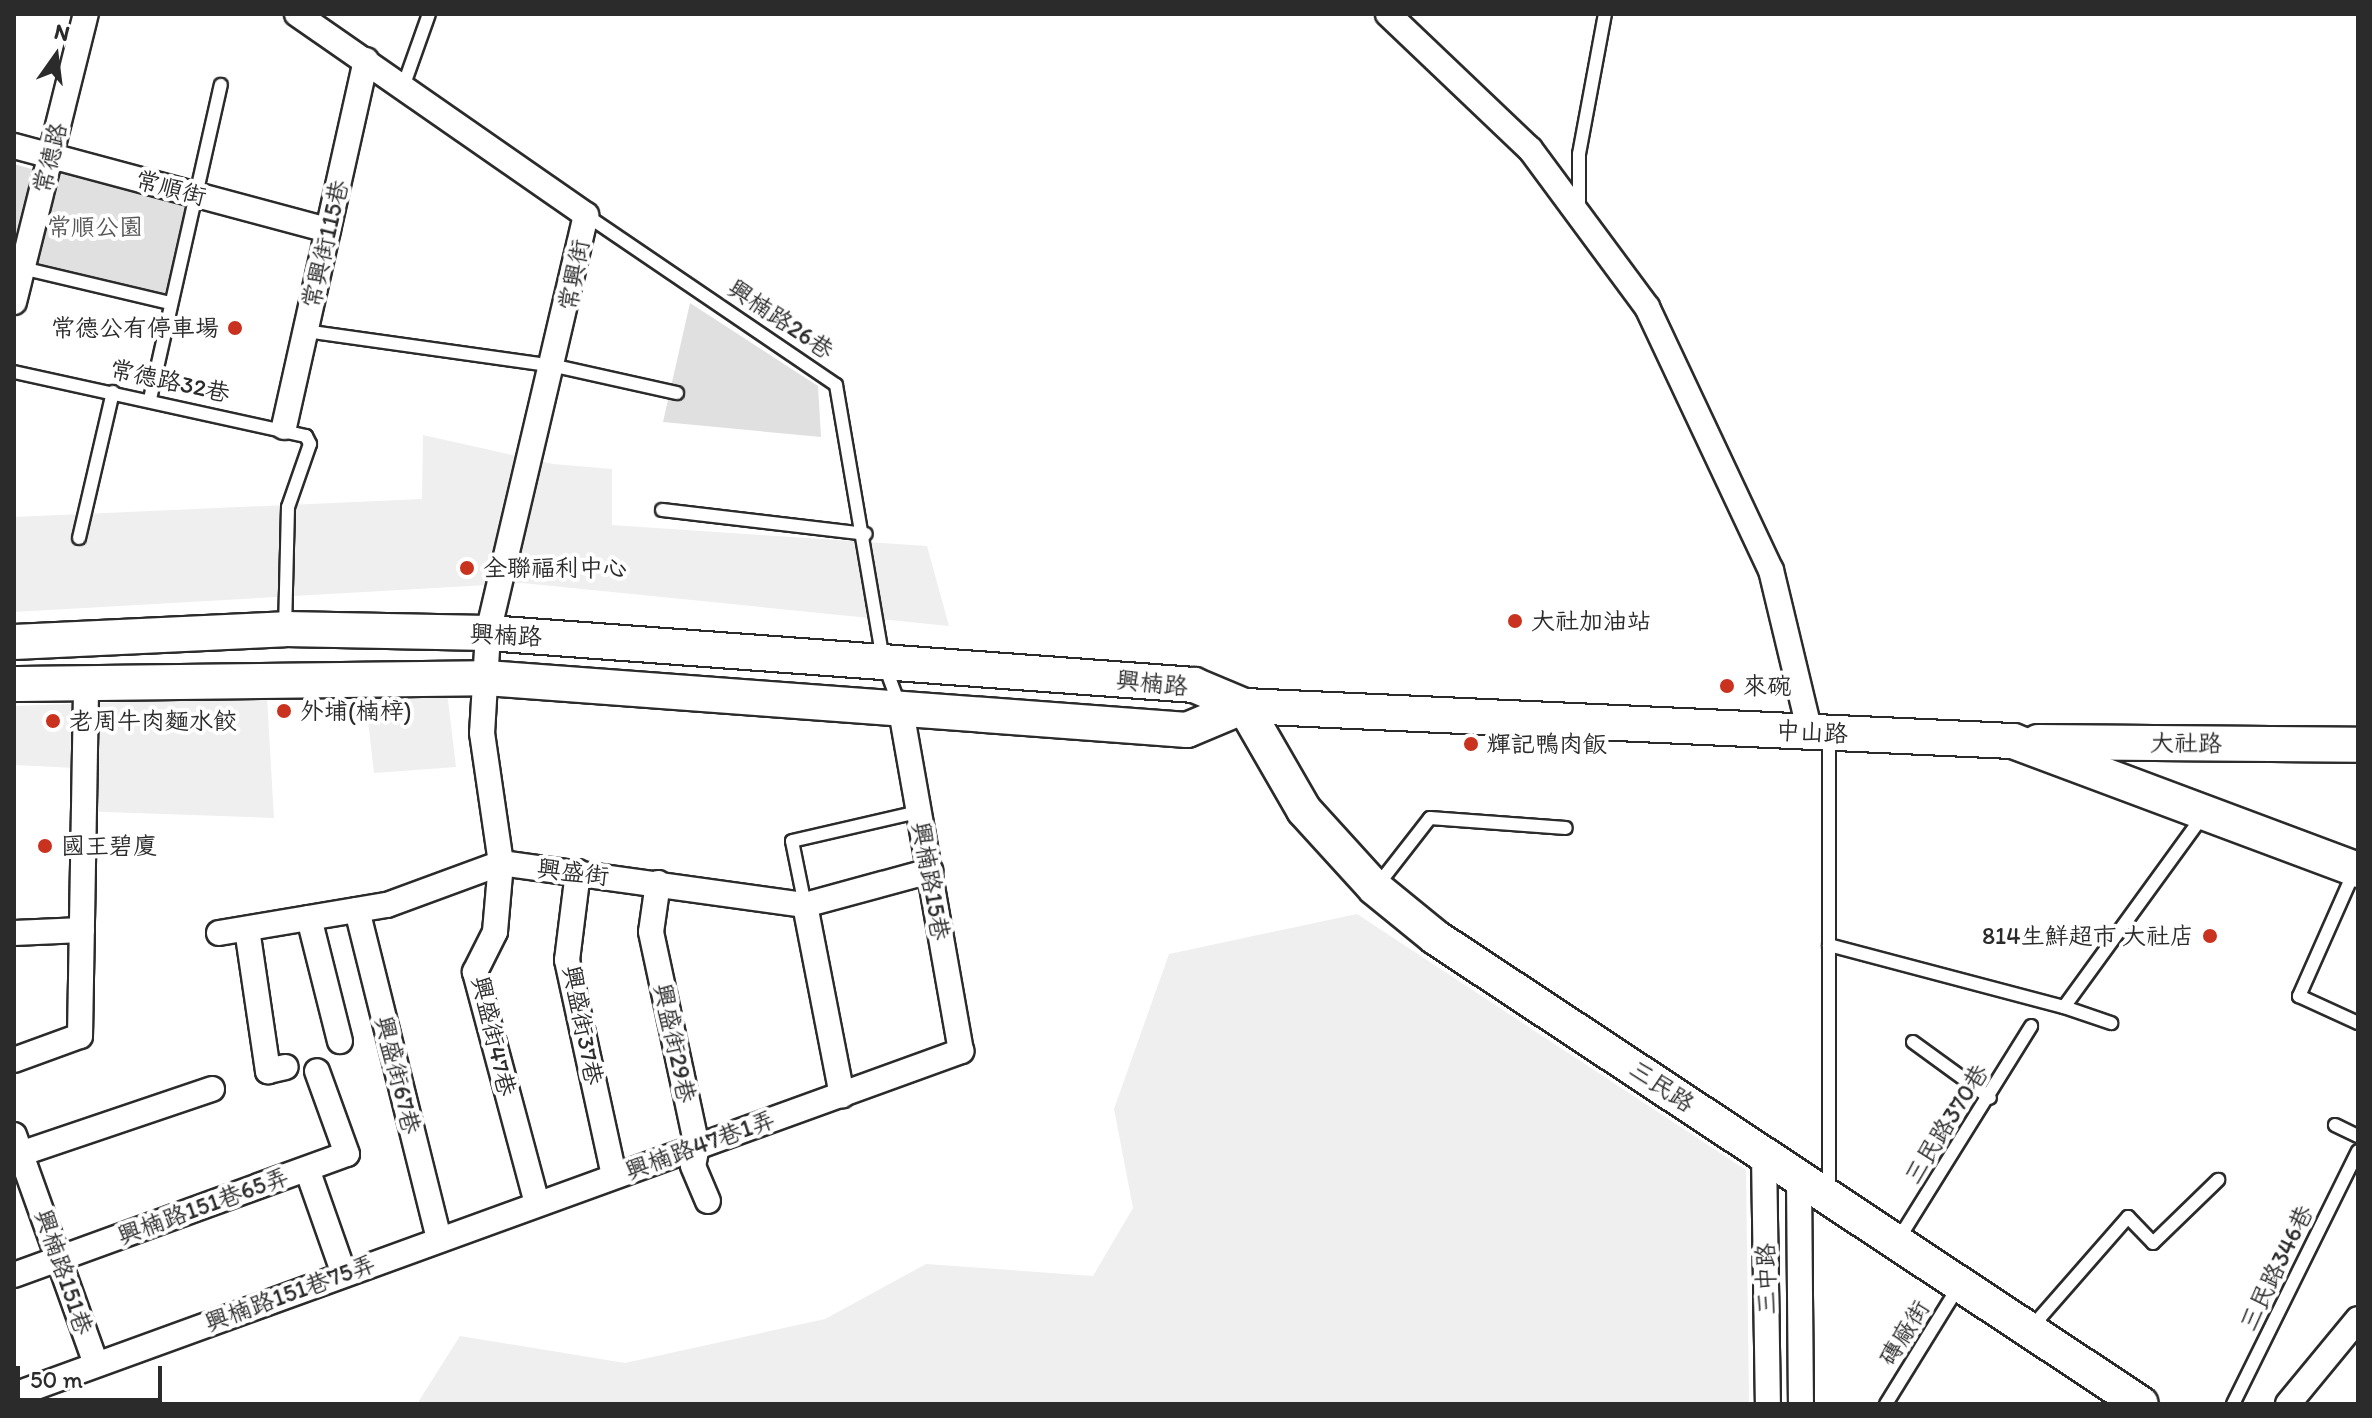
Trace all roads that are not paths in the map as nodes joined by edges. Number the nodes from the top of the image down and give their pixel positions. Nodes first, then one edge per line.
1 (86, 14) edge
2 (297, 14) edge
3 (429, 14) edge
4 (1388, 14) edge
5 (1605, 14) edge
6 (366, 60) junction
7 (221, 85) dead end
8 (403, 87) junction
9 (14, 146) edge
10 (50, 155) junction
11 (194, 195) junction
12 (1579, 213) junction
13 (586, 215) junction
14 (328, 230) junction
15 (22, 268) junction
16 (14, 302) edge
17 (170, 303) junction
18 (305, 331) junction
19 (555, 366) junction
20 (14, 372) edge
21 (113, 392) junction
22 (677, 393) dead end
23 (150, 399) junction
24 (284, 427) junction
25 (662, 510) dead end
26 (866, 534) junction
27 (79, 538) dead end
28 (285, 629) junction
29 (488, 633) junction
30 (14, 642) edge
31 (883, 661) junction
32 (486, 678) junction
33 (14, 684) edge
34 (86, 685) junction
35 (1244, 706) junction
36 (901, 711) junction
37 (1819, 732) junction
38 (2013, 741) junction
39 (2358, 745) edge
40 (918, 812) junction
41 (2205, 813) junction
42 (1566, 828) dead end
43 (501, 863) junction
44 (2357, 869) edge
45 (930, 871) junction
46 (578, 872) junction
47 (658, 883) junction
48 (1375, 888) junction
49 (805, 905) junction
50 (357, 910) junction
51 (309, 918) junction
52 (247, 929) junction
53 (82, 930) junction
54 (14, 933) edge
55 (219, 933) dead end
56 (1829, 945) junction
57 (2064, 1007) junction
58 (2111, 1023) dead end
59 (2358, 1023) edge
60 (2031, 1026) dead end
61 (340, 1041) dead end
62 (1913, 1042) dead end
63 (961, 1051) joint
64 (14, 1060) edge
65 (286, 1067) dead end
66 (317, 1071) dead end
67 (212, 1089) dead end
68 (842, 1095) junction
69 (1990, 1098) junction
70 (2335, 1125) dead end
71 (2358, 1136) edge
72 (697, 1146) junction
73 (17, 1148) edge
74 (2358, 1151) edge
75 (1764, 1155) junction
76 (307, 1169) junction
77 (614, 1176) junction
78 (1799, 1179) junction
79 (2218, 1180) dead end
80 (1829, 1200) junction
81 (708, 1201) dead end
82 (537, 1204) junction
83 (439, 1240) junction
84 (1895, 1245) junction
85 (59, 1257) junction
86 (344, 1274) junction
87 (14, 1275) edge
88 (1959, 1286) junction
89 (2358, 1319) edge
90 (2028, 1331) junction
91 (96, 1364) junction
92 (14, 1395) edge
93 (1768, 1404) edge
94 (1801, 1404) edge
95 (1886, 1404) edge
96 (2141, 1404) edge
97 (2233, 1404) edge
98 (2288, 1404) edge

1 - 10 street, 常德路
2 - 6 street, 常興街
3 - 8 lane
4 - 12 street
5 - 12 lane
6 - 8 street, 常興街
6 - 14 street, 常興街115巷
7 - 11 lane
8 - 13 street, 常興街
9 - 10 street, 常順街
10 - 11 street, 常順街
10 - 15 street, 常德路
11 - 14 street, 常順街
11 - 17 lane
12 - 37 street
13 - 19 street, 常興街
13 - 26 lane, 興楠路26巷
14 - 18 street, 常興街115巷
15 - 16 street, 常德路
15 - 17 lane
17 - 23 lane
18 - 19 lane
18 - 24 street, 常興街115巷
19 - 22 lane
19 - 29 street, 常興街
20 - 21 lane, 常德路32巷
21 - 23 lane, 常德路32巷
21 - 27 lane
23 - 24 lane, 常德路32巷
24 - 28 lane, 常德路32巷
25 - 26 lane
26 - 31 lane, 興楠路26巷
28 - 29 street, 興楠路
28 - 30 street, 興楠路
29 - 31 street, 興楠路
29 - 32 street, 常興街
31 - 35 street, 興楠路
31 - 36 lane, 興楠路26巷
32 - 34 street, 興楠路
32 - 36 street, 興楠路
32 - 43 street, 興盛街47巷
33 - 34 street, 興楠路
34 - 53 street
35 - 36 street, 興楠路
35 - 37 street, 中山路
35 - 48 street, 三民路
36 - 40 street, 興楠路15巷
37 - 38 street, 中山路
37 - 56 lane
38 - 39 street, 大社路
38 - 41 street, 中山路
40 - 45 street, 興楠路15巷
40 - 49 lane
41 - 44 street, 中山路
41 - 57 lane
42 - 48 lane
43 - 46 street, 興盛街
43 - 50 street, 興盛街
43 - 82 street, 興盛街47巷
44 - 59 lane
45 - 49 street, 興盛街
45 - 63 street, 興楠路15巷
46 - 47 street, 興盛街
46 - 77 street, 興盛街37巷
47 - 49 street, 興盛街
47 - 72 street, 興盛街29巷
48 - 75 street, 三民路
49 - 68 street
50 - 51 street, 興盛街
50 - 83 street, 興盛街67巷
51 - 52 street, 興盛街
51 - 61 street
52 - 55 street, 興盛街
52 - 65 street
53 - 54 street
53 - 64 street
56 - 57 lane
56 - 80 lane
57 - 58 lane
60 - 69 lane, 三民路370巷
62 - 69 lane
63 - 68 street, 興楠路47巷1弄
66 - 76 street, 興楠路151巷65弄
67 - 73 street
68 - 72 street, 興楠路47巷1弄
69 - 84 lane, 三民路370巷
70 - 71 lane
72 - 77 street, 興楠路47巷1弄
72 - 81 street, 興盛街29巷
73 - 85 street, 興楠路151巷
74 - 97 lane, 三民路346巷
75 - 78 street, 三民路
75 - 93 street, 三中路
76 - 85 street, 興楠路151巷65弄
76 - 86 street
77 - 82 street, 興楠路47巷1弄
78 - 80 street, 三民路
78 - 94 street
79 - 90 lane
80 - 84 street, 三民路
82 - 83 street, 興楠路47巷1弄
83 - 86 street, 興楠路151巷75弄
84 - 88 street, 三民路
85 - 87 street, 興楠路151巷65弄
85 - 91 street, 興楠路151巷
86 - 91 street, 興楠路151巷75弄
88 - 90 street, 三民路
88 - 95 lane, 磚廠街
89 - 98 street
90 - 96 street, 三民路
91 - 92 street, 興楠路151巷75弄

